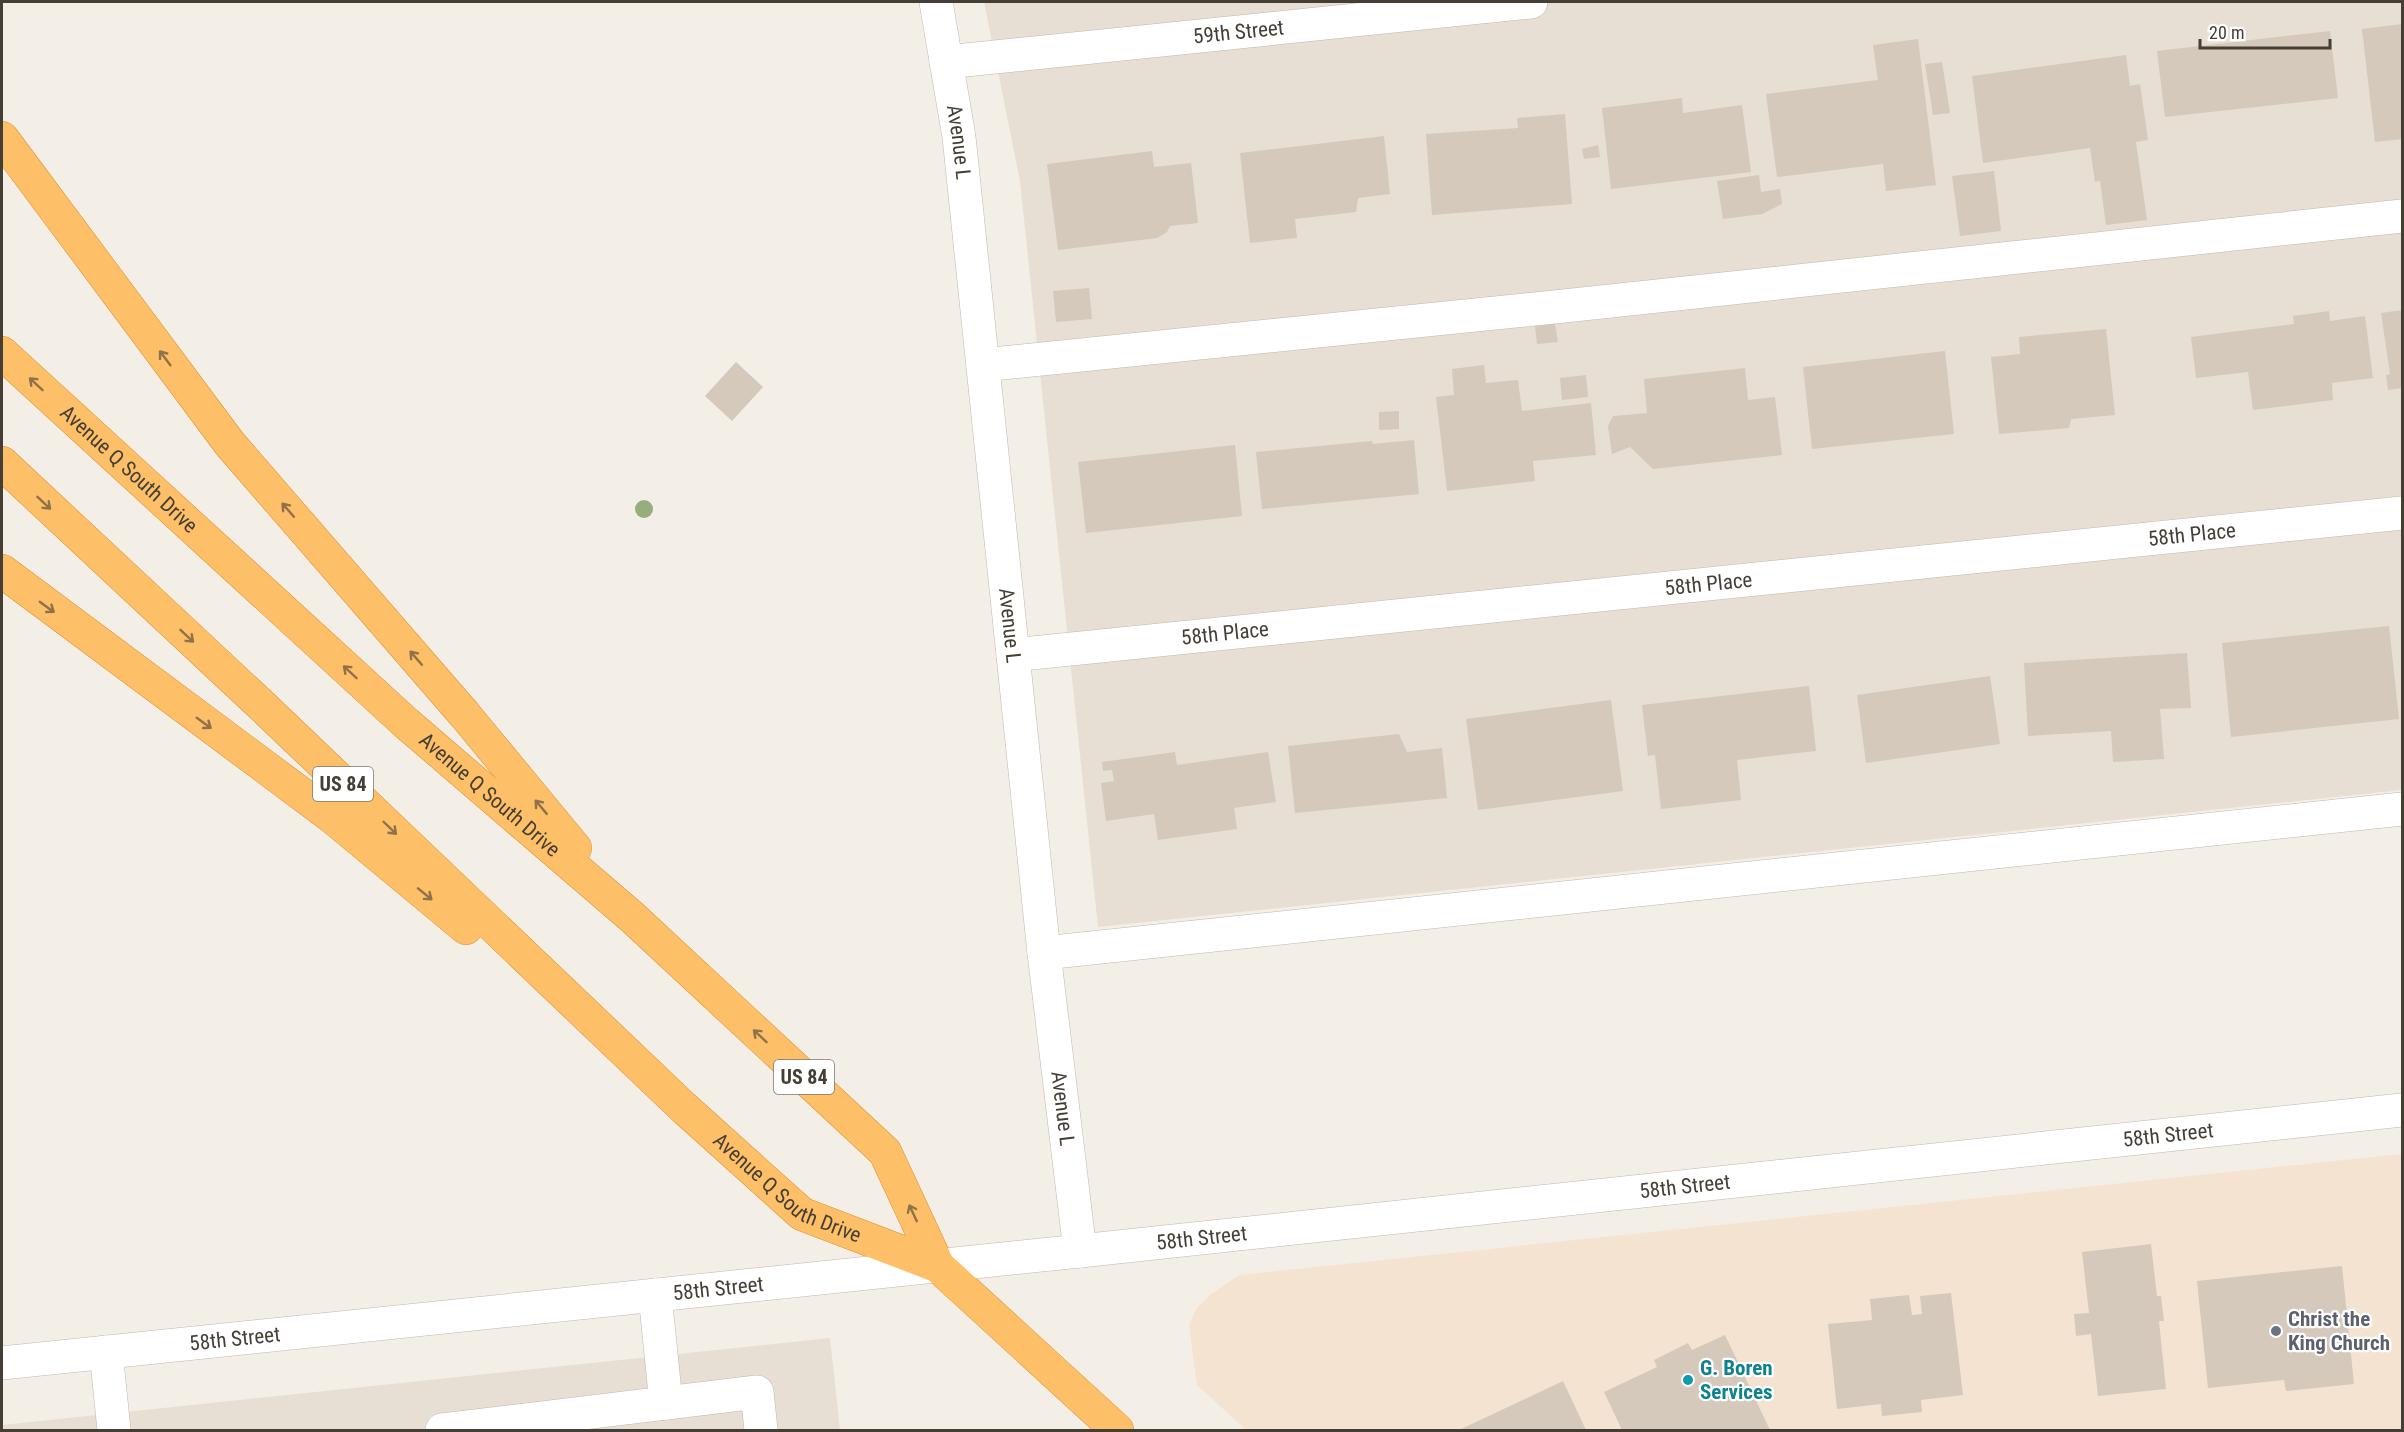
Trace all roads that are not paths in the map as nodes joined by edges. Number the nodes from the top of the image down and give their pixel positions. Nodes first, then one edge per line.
1 (936, 2) edge
2 (1531, 2) edge
3 (946, 62) junction
4 (2, 138) edge
5 (2403, 216) edge
6 (2, 353) edge
7 (983, 365) junction
8 (2, 463) edge
9 (2403, 513) edge
10 (2, 571) edge
11 (1013, 655) junction
12 (2403, 809) edge
13 (632, 917) junction
14 (1044, 953) junction
15 (683, 1107) junction
16 (2403, 1110) edge
17 (1080, 1251) junction
18 (938, 1266) junction
19 (655, 1295) junction
20 (106, 1352) junction
21 (2, 1363) edge
22 (666, 1403) junction
23 (1105, 1427) edge
24 (114, 1431) edge
25 (442, 1431) edge
26 (761, 1431) edge

1 - 3 street, Avenue L
2 - 3 street, 59th Street
3 - 7 street, Avenue L
13 -> 4 highway
5 - 7 street
13 -> 6 highway, Avenue Q South Drive / US 84
7 - 11 street, Avenue L
8 -> 15 highway, Avenue Q South Drive / US 84
9 - 11 street, 58th Place
10 -> 15 highway
11 - 14 street, Avenue L
12 - 14 street
18 -> 13 highway, Avenue Q South Drive / US 84
14 - 17 street, Avenue L
15 - 18 highway, Avenue Q South Drive / US 84
16 - 17 street, 58th Street
17 - 18 street, 58th Street
18 - 19 street, 58th Street
18 - 23 highway, Avenue Q South Drive / US 84
19 - 20 street, 58th Street
19 - 22 street
20 - 21 street, 58th Street
20 - 24 street
22 - 25 street
22 - 26 street

